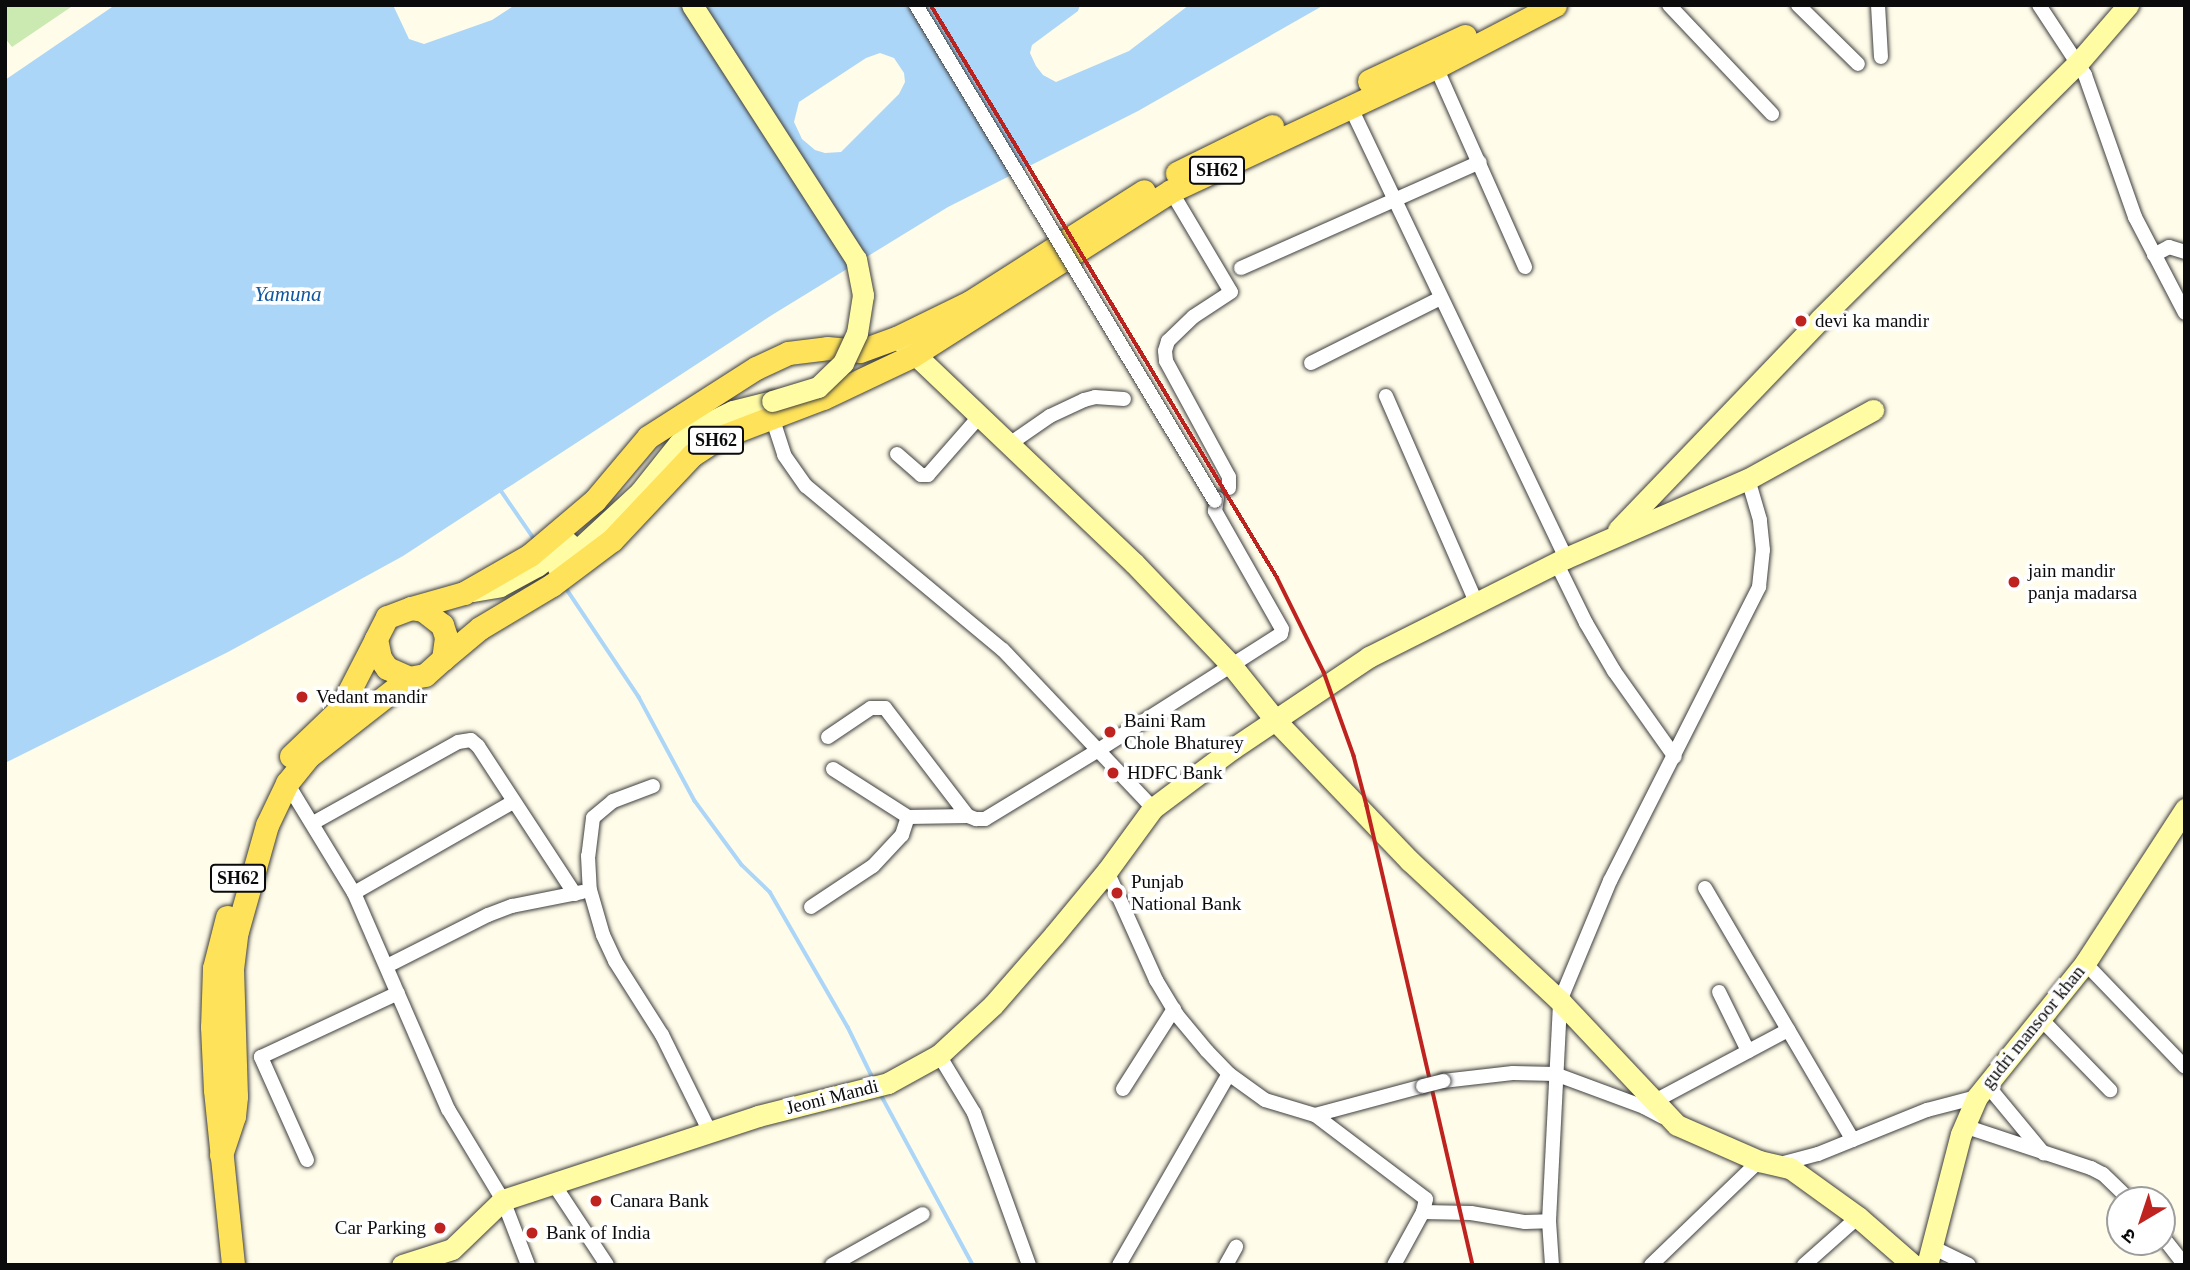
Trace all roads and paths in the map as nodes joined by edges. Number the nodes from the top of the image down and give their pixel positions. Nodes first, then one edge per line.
1 (692, 5) edge
2 (916, 5) edge
3 (1524, 5) edge
4 (1555, 5) edge
5 (1669, 5) edge
6 (1798, 5) edge
7 (1878, 5) edge
8 (2039, 5) edge
9 (2128, 5) edge
10 (1881, 57) dead end
11 (2078, 63) junction
12 (1858, 64) dead end
13 (1436, 66) junction
14 (1350, 106) junction
15 (1772, 114) dead end
16 (1480, 162) junction
17 (1171, 191) junction
18 (1395, 199) junction
19 (2185, 252) edge
20 (2154, 255) junction
21 (1525, 267) dead end
22 (1241, 268) dead end
23 (1441, 298) junction
24 (2185, 313) edge
25 (898, 337) junction
26 (912, 356) junction
27 (1311, 363) dead end
28 (1386, 396) dead end
29 (1124, 399) dead end
30 (772, 409) junction
31 (1873, 410) dead end
32 (978, 418) junction
33 (1008, 445) junction
34 (897, 454) dead end
35 (1748, 479) junction
36 (1229, 488) dead end
37 (1612, 537) junction
38 (563, 555) junction
39 (1562, 561) junction
40 (541, 571) junction
41 (1477, 604) junction
42 (411, 608) junction
43 (376, 639) junction
44 (443, 659) junction
45 (1232, 666) junction
46 (409, 678) junction
47 (1276, 721) junction
48 (828, 737) dead end
49 (1097, 751) junction
50 (1675, 757) junction
51 (833, 769) dead end
52 (287, 783) junction
53 (653, 786) dead end
54 (513, 802) junction
55 (1153, 808) junction
56 (2184, 811) edge
57 (968, 816) junction
58 (908, 817) junction
59 (313, 823) junction
60 (1107, 871) junction
61 (1705, 888) dead end
62 (590, 890) junction
63 (355, 893) junction
64 (575, 894) junction
65 (811, 906) dead end
66 (2085, 963) junction
67 (387, 966) junction
68 (1720, 992) dead end
69 (398, 993) junction
70 (1560, 1001) junction
71 (1174, 1009) junction
72 (2042, 1020) junction
73 (1788, 1030) junction
74 (1748, 1051) junction
75 (939, 1055) junction
76 (261, 1056) junction
77 (237, 1065) junction
78 (2185, 1067) edge
79 (1229, 1074) junction
80 (1555, 1074) junction
81 (1123, 1089) dead end
82 (2110, 1090) dead end
83 (1982, 1091) junction
84 (1655, 1101) junction
85 (1315, 1115) junction
86 (1676, 1125) junction
87 (1964, 1126) junction
88 (710, 1132) junction
89 (1853, 1140) junction
90 (2044, 1154) junction
91 (221, 1155) junction
92 (307, 1160) dead end
93 (1766, 1163) junction
94 (553, 1183) junction
95 (2116, 1186) edge
96 (503, 1200) junction
97 (1423, 1212) junction
98 (923, 1214) dead end
99 (1858, 1217) junction
100 (1549, 1221) junction
101 (1236, 1247) dead end
102 (1928, 1255) edge
103 (233, 1265) edge
104 (402, 1265) edge
105 (528, 1265) edge
106 (607, 1265) edge
107 (832, 1265) edge
108 (1029, 1265) edge
109 (1119, 1265) edge
110 (1226, 1265) edge
111 (1394, 1265) edge
112 (1552, 1265) edge
113 (1651, 1265) edge
114 (1804, 1265) edge
115 (1913, 1265) edge
116 (1969, 1265) edge

1 - 30 main road, bridge
2 - 45 street, bridge
3 - 25 main road, SH62
4 - 13 main road, SH62
5 - 15 street
6 - 12 street
7 - 10 street
8 - 11 street
9 - 11 main road
11 - 20 street
11 - 37 main road
13 - 14 main road, SH62
13 - 16 street
14 - 17 main road, SH62
14 - 18 street
16 - 18 street
16 - 21 street
17 - 26 main road, SH62
17 - 36 street
18 - 22 street
18 - 23 street
19 - 20 street
20 - 24 street
23 - 27 street
23 - 39 street
25 - 26 main road
25 - 38 main road, SH62
26 - 30 main road, SH62
26 - 32 main road
28 - 41 street
29 - 33 street
30 - 38 main road, SH62
30 - 38 main road
30 - 49 street
31 - 35 main road, Jeoni Mandi
32 - 33 main road
32 - 34 street
33 - 45 main road
35 - 37 main road, Jeoni Mandi
35 - 50 street
37 - 39 main road, Jeoni Mandi
38 - 40 main road, SH62
38 - 40 main road, SH62
39 - 41 main road, Jeoni Mandi
39 - 50 street
40 - 42 main road, SH62
40 - 44 main road, SH62
41 - 47 main road, Jeoni Mandi
42 - 43 main road
42 - 44 main road
43 - 46 main road
43 - 91 main road, SH62
44 - 46 main road
45 - 47 main road
45 - 49 street
46 - 52 main road, SH62
47 - 55 main road, Jeoni Mandi
47 - 70 main road
48 - 57 street
49 - 55 street
49 - 57 street
50 - 70 street
51 - 58 street
52 - 59 street
52 - 77 main road, SH62
53 - 62 street
54 - 59 street
54 - 63 street
54 - 64 street
55 - 60 main road, Jeoni Mandi
56 - 66 main road, gudri mansoor khan
57 - 58 street
58 - 65 street
59 - 63 street
60 - 71 street
60 - 75 main road, Jeoni Mandi
61 - 73 street
62 - 64 street
62 - 88 street
63 - 67 street
64 - 67 street
66 - 72 main road, gudri mansoor khan
66 - 78 street
67 - 69 street
68 - 74 street
69 - 76 street
69 - 96 street
70 - 80 street
70 - 84 main road
71 - 79 street
71 - 81 street
72 - 82 street
72 - 83 main road, gudri mansoor khan
73 - 74 street
73 - 89 street
74 - 84 street
75 - 88 main road, Jeoni Mandi
75 - 108 street
76 - 77 street
76 - 92 street
77 - 91 main road, SH62
79 - 85 street
79 - 109 street
80 - 85 street, bridge
80 - 86 street
80 - 100 street
83 - 87 main road, gudri mansoor khan
83 - 89 street
83 - 90 street
84 - 86 main road
85 - 97 street
86 - 93 main road
87 - 90 street
87 - 102 main road, gudri mansoor khan
88 - 94 main road, Jeoni Mandi
89 - 93 street
90 - 95 street
91 - 103 main road, SH62
93 - 99 main road
93 - 113 street
94 - 96 main road, Jeoni Mandi
94 - 106 street
96 - 104 main road, Jeoni Mandi
96 - 105 street
97 - 100 street
97 - 111 street
98 - 107 street
99 - 114 street
99 - 115 main road
100 - 112 street
101 - 110 street
102 - 116 street

